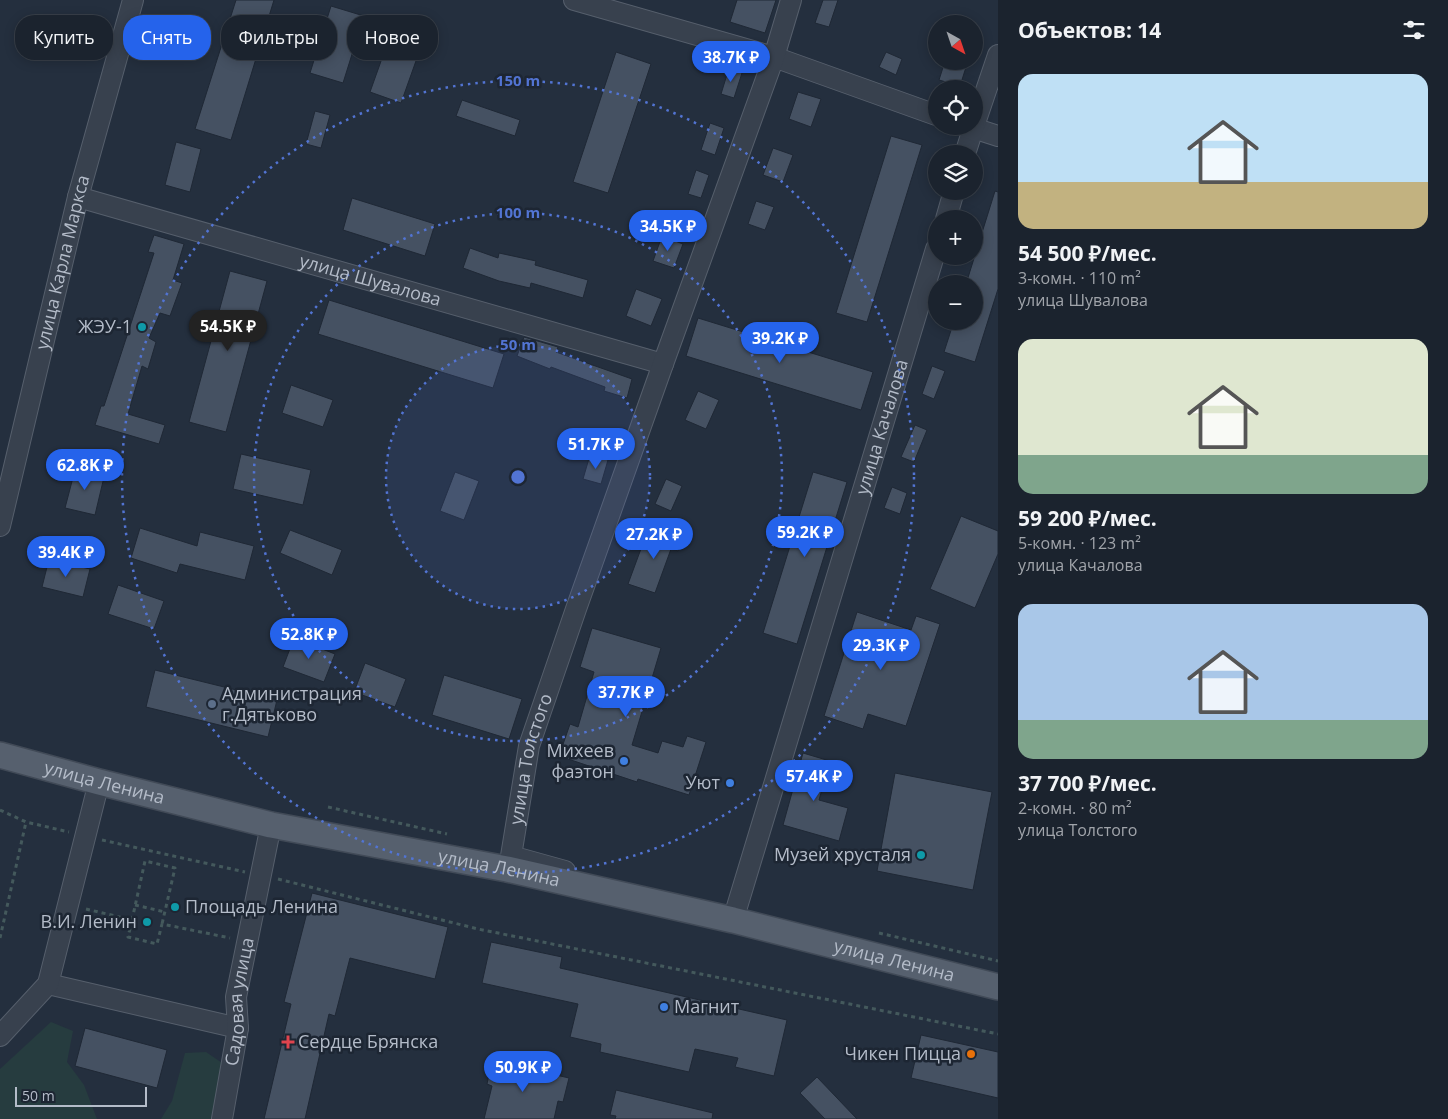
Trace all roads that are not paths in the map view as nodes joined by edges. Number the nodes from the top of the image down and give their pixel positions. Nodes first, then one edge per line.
1 (133, 0) edge
2 (574, 0) edge
3 (791, 0) edge
4 (998, 55) edge
5 (774, 57) junction
6 (983, 97) edge
7 (928, 112) edge
8 (983, 131) edge
9 (998, 136) edge
10 (78, 197) junction
11 (931, 265) edge
12 (663, 364) junction
13 (0, 526) edge
14 (0, 755) edge
15 (99, 782) junction
16 (271, 825) junction
17 (600, 890) junction
18 (733, 920) junction
19 (48, 984) junction
20 (998, 987) edge
21 (238, 1028) junction
22 (0, 1036) edge
23 (222, 1119) edge

1 - 10 street, улица Карла Маркса
2 - 5 street
3 - 5 street, улица Толстого
4 - 6 street
5 - 7 street
5 - 12 street, улица Толстого
8 - 9 street
10 - 12 street, улица Шувалова
10 - 13 street, улица Карла Маркса
11 - 18 street, улица Качалова
12 - 17 street, улица Толстого
14 - 15 main road, улица Ленина
15 - 16 main road, улица Ленина
15 - 19 street
16 - 17 main road, улица Ленина
16 - 21 street, Садовая улица
17 - 18 main road, улица Ленина
18 - 20 main road, улица Ленина
19 - 21 street
19 - 22 street
21 - 23 street, Садовая улица

